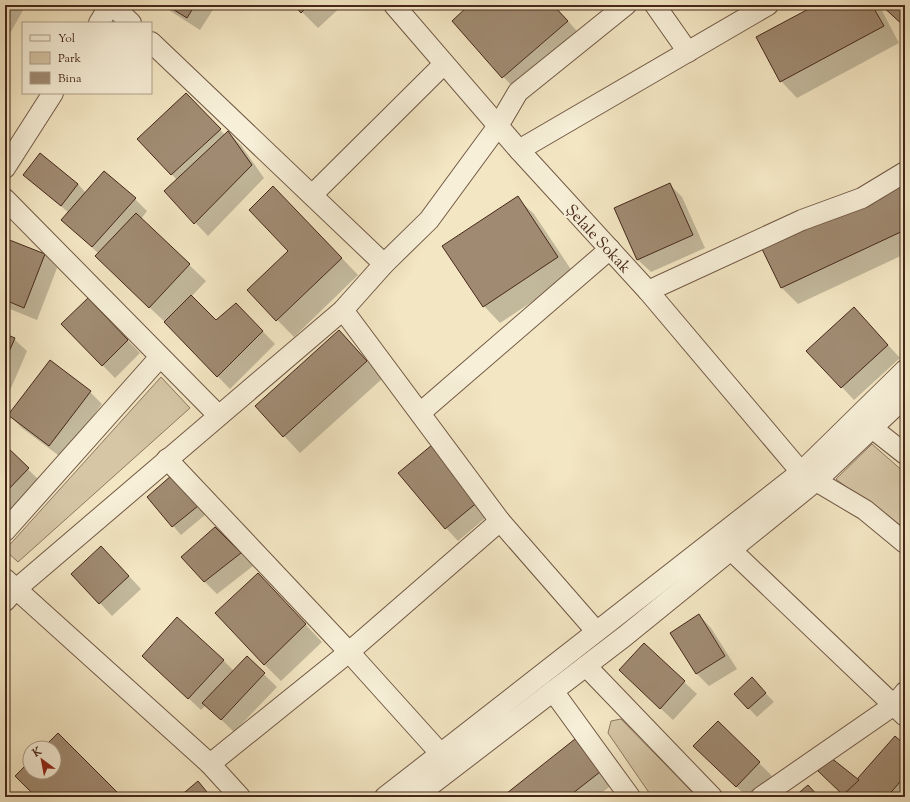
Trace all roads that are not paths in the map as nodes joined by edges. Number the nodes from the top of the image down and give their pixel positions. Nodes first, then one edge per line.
1 (111, 5) edge
2 (394, 5) edge
3 (626, 5) edge
4 (655, 5) edge
5 (768, 5) edge
6 (100, 22) edge
7 (130, 22) edge
8 (152, 43) edge
9 (688, 52) junction
10 (444, 64) junction
11 (52, 94) edge
12 (498, 126) junction
13 (519, 150) junction
14 (5, 168) edge
15 (905, 172) edge
16 (312, 195) junction
17 (5, 199) edge
18 (610, 249) junction
19 (384, 264) junction
20 (648, 291) junction
21 (343, 310) junction
22 (160, 357) junction
23 (905, 370) edge
24 (905, 397) edge
25 (420, 413) junction
26 (218, 415) junction
27 (872, 428) junction
28 (905, 454) edge
29 (167, 459) junction
30 (809, 477) junction
31 (500, 521) junction
32 (5, 531) edge
33 (905, 543) edge
34 (731, 550) junction
35 (8, 590) edge
36 (596, 631) junction
37 (350, 652) junction
38 (586, 666) junction
39 (553, 691) junction
40 (901, 704) edge
41 (440, 754) junction
42 (210, 764) junction
43 (240, 797) edge
44 (385, 797) edge
45 (415, 797) edge
46 (630, 797) edge
47 (712, 797) edge
48 (762, 797) edge

1 - 6 street
1 - 7 street
2 - 10 street, Şelale Sokak
3 - 12 street
4 - 9 street
5 - 9 street
8 - 16 street
9 - 13 street
10 - 12 street, Şelale Sokak
10 - 16 street
11 - 14 street
12 - 13 street, Şelale Sokak
12 - 19 street
13 - 18 street, Şelale Sokak
15 - 20 street
16 - 19 street
17 - 22 street
18 - 20 street, Şelale Sokak
18 - 25 street
19 - 21 street
20 - 30 street, Şelale Sokak
21 - 25 street
21 - 26 street
22 - 26 street
22 - 32 street
23 - 30 street
24 - 27 street
25 - 31 street
26 - 29 street
27 - 28 street
27 - 30 street
29 - 35 street
29 - 37 street
30 - 33 street, Şelale Sokak
30 - 34 street
30 - 36 street
31 - 36 street
31 - 37 street
34 - 38 street
34 - 40 street
35 - 42 street
36 - 41 street
37 - 41 street
37 - 42 street
38 - 39 street
38 - 47 street
39 - 45 street
39 - 46 street
40 - 48 street
41 - 44 street
42 - 43 street

